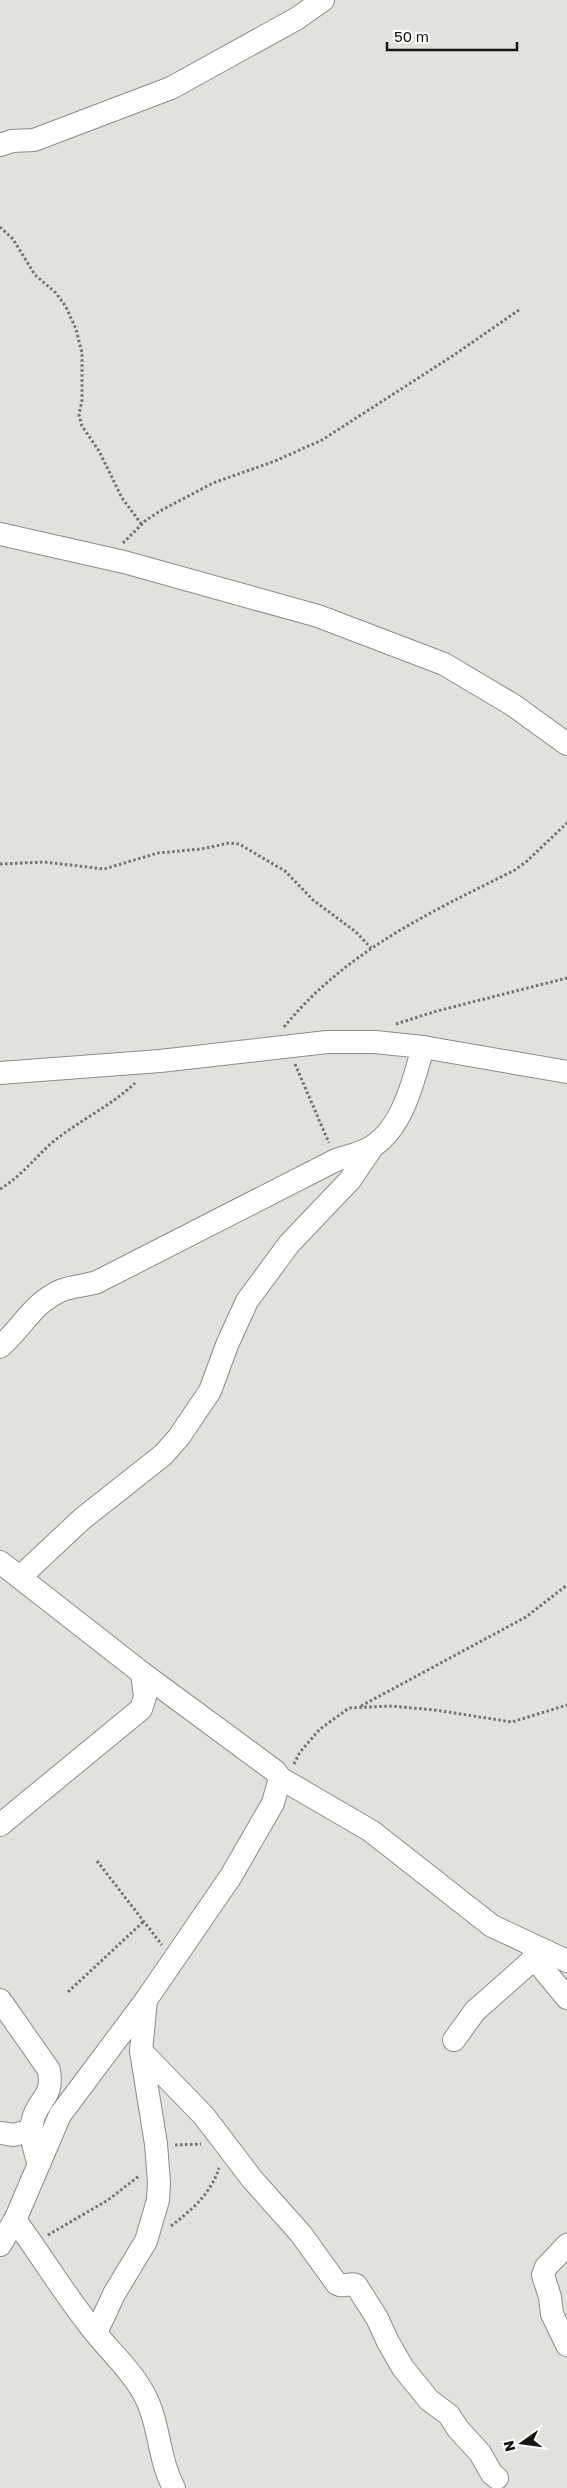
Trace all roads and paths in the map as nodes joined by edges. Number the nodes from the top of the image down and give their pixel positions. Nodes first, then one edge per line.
1 (323, 0) edge
2 (0, 145) edge
3 (0, 226) edge
4 (519, 310) dead end
5 (142, 525) junction
6 (0, 534) edge
7 (109, 559) junction
8 (567, 744) edge
9 (567, 823) edge
10 (0, 864) edge
11 (370, 948) junction
12 (567, 978) edge
13 (394, 1025) dead end
14 (278, 1047) junction
15 (423, 1047) junction
16 (160, 1061) junction
17 (567, 1072) edge
18 (0, 1073) edge
19 (373, 1146) junction
20 (336, 1160) junction
21 (0, 1189) edge
22 (0, 1347) edge
23 (9, 1575) edge
24 (567, 1585) edge
25 (142, 1673) junction
26 (567, 1706) edge
27 (360, 1707) junction
28 (283, 1779) junction
29 (0, 1825) edge
30 (97, 1861) dead end
31 (144, 1922) junction
32 (534, 1951) junction
33 (174, 1958) junction
34 (567, 1961) edge
35 (68, 1992) dead end
36 (567, 1998) edge
37 (0, 2000) edge
38 (146, 2000) junction
39 (454, 2040) dead end
40 (141, 2051) junction
41 (31, 2130) junction
42 (0, 2133) edge
43 (226, 2145) junction
44 (156, 2155) junction
45 (38, 2162) junction
46 (15, 2220) junction
47 (168, 2229) dead end
48 (31, 2242) junction
49 (0, 2245) edge
50 (567, 2245) edge
51 (96, 2333) junction
52 (567, 2345) edge
53 (497, 2478) dead end
54 (174, 2488) edge

1 - 2 street
3 - 5 path
4 - 5 path
5 - 7 path
6 - 7 street
7 - 8 street
9 - 11 path
10 - 11 path
11 - 14 path
12 - 13 path
14 - 15 street
14 - 16 street
14 - 20 path
15 - 17 street
15 - 19 street
16 - 18 street
16 - 21 path
19 - 20 street
19 - 23 street
20 - 22 street
23 - 25 street
24 - 27 path
25 - 28 street
25 - 29 street
26 - 27 path
27 - 28 path
28 - 32 street
28 - 33 street
30 - 31 path
31 - 33 path
31 - 35 path
32 - 34 street
32 - 36 street
32 - 39 street
33 - 38 street
37 - 41 street
38 - 40 street
38 - 45 street
40 - 43 street
40 - 44 street
41 - 42 street
41 - 45 street
43 - 44 path
43 - 47 path
43 - 53 street
44 - 48 path
44 - 51 street
45 - 46 street
46 - 48 street
46 - 49 street
48 - 51 street
50 - 52 street
51 - 54 street

